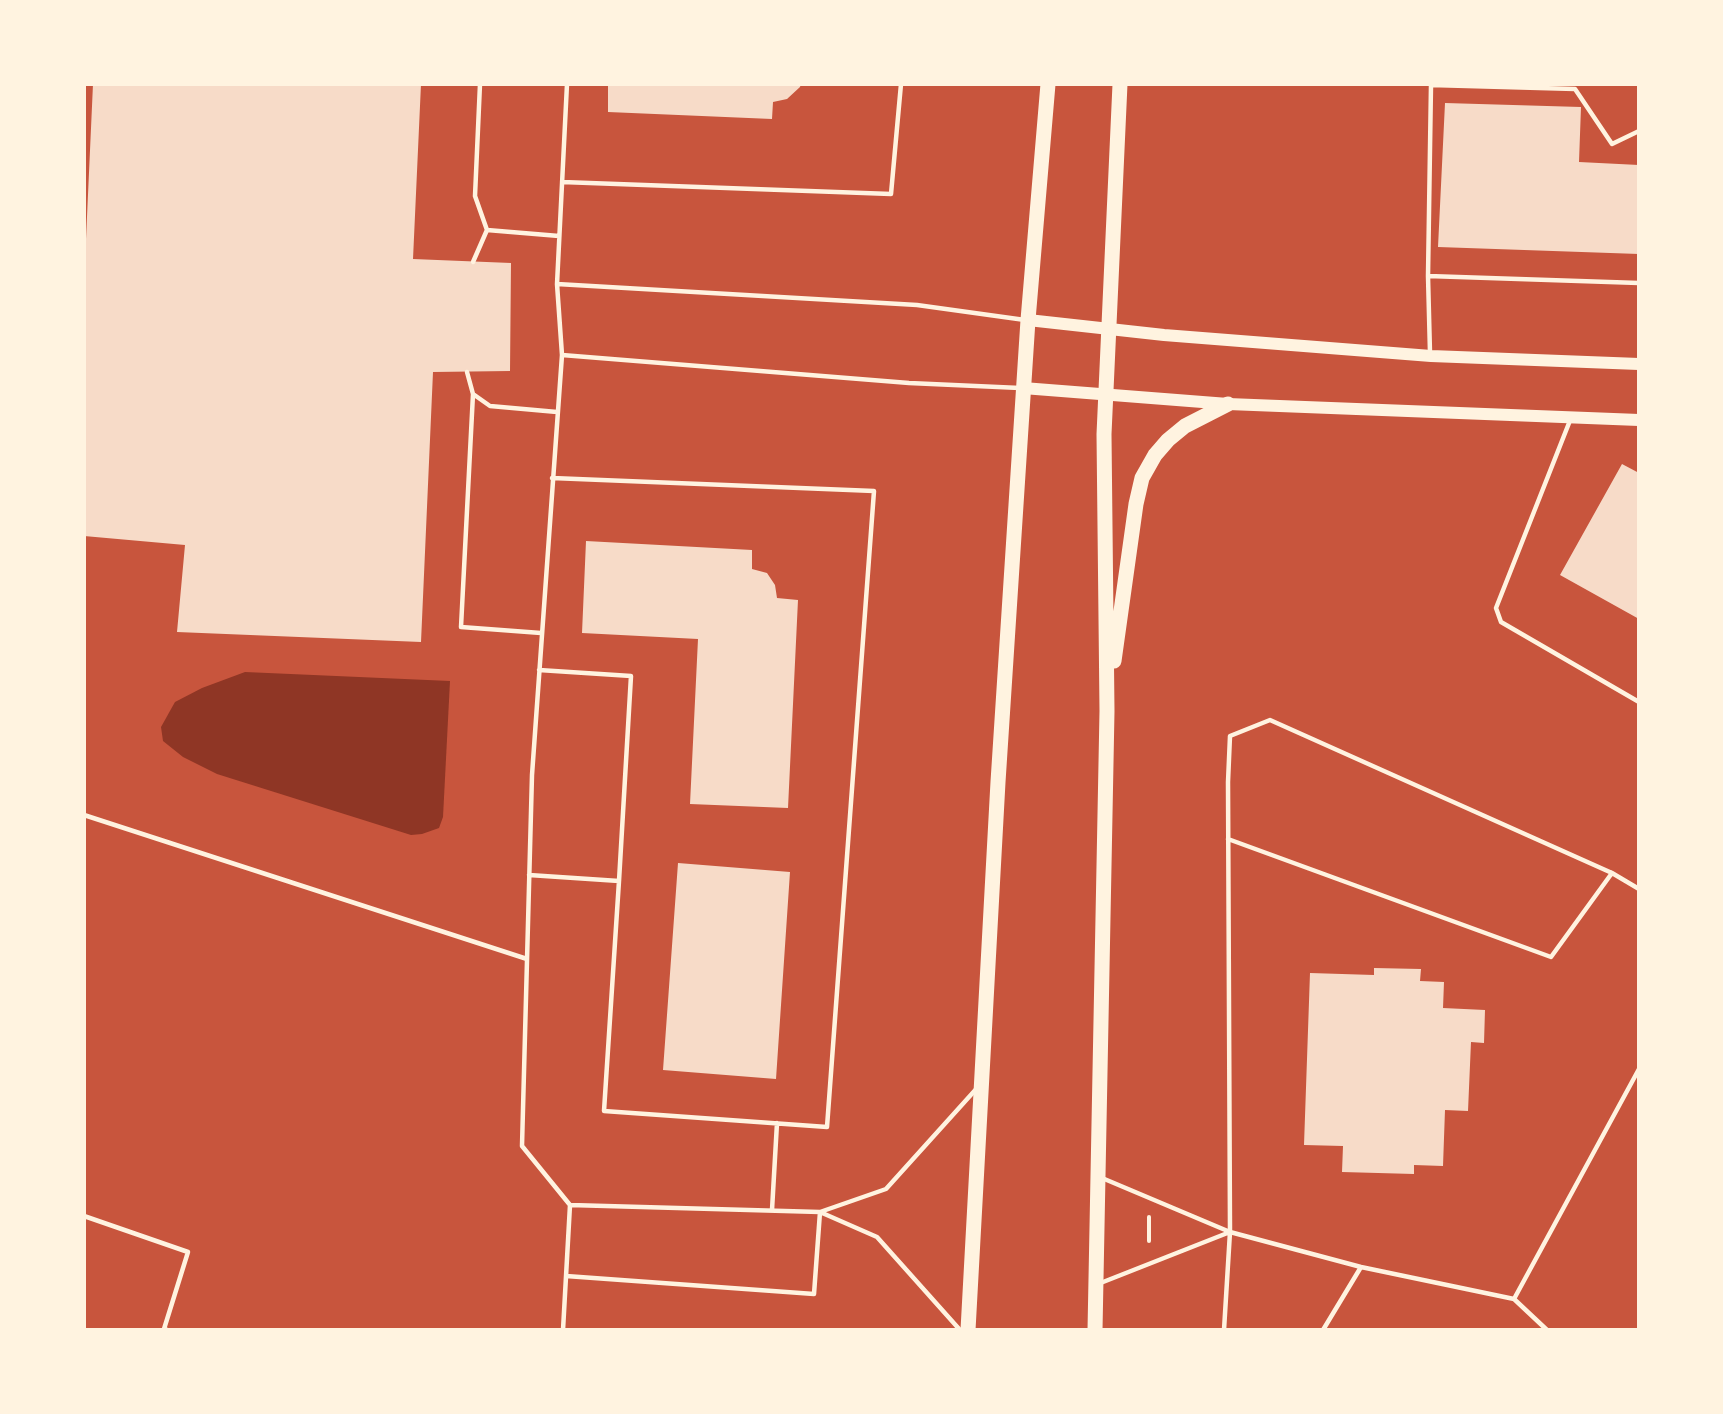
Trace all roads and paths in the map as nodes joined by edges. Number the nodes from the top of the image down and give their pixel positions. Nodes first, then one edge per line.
1 (480, 84) edge
2 (567, 84) edge
3 (901, 84) edge
4 (1048, 84) edge
5 (1120, 84) edge
6 (1639, 131) edge
7 (562, 182) junction
8 (487, 230) junction
9 (559, 236) junction
10 (472, 262) dead end
11 (1428, 276) junction
12 (1639, 283) edge
13 (556, 284) junction
14 (1028, 320) junction
15 (1109, 329) junction
16 (562, 355) junction
17 (1431, 356) junction
18 (1639, 364) edge
19 (467, 372) dead end
20 (1023, 388) junction
21 (473, 394) junction
22 (1106, 394) junction
23 (1228, 404) junction
24 (557, 412) junction
25 (1572, 418) junction
26 (1639, 420) edge
27 (552, 478) junction
28 (541, 633) junction
29 (539, 670) junction
30 (1639, 702) edge
31 (1107, 711) junction
32 (84, 815) edge
33 (1228, 839) junction
34 (1612, 873) junction
35 (529, 875) junction
36 (619, 881) junction
37 (1639, 889) edge
38 (527, 959) junction
39 (1639, 1070) edge
40 (981, 1083) junction
41 (777, 1123) junction
42 (1098, 1176) junction
43 (570, 1205) junction
44 (772, 1210) junction
45 (1149, 1210) dead end
46 (820, 1212) junction
47 (84, 1216) edge
48 (1230, 1232) junction
49 (1149, 1241) dead end
50 (1361, 1267) junction
51 (566, 1276) junction
52 (1096, 1285) junction
53 (1514, 1299) junction
54 (167, 1330) edge
55 (563, 1330) edge
56 (960, 1330) edge
57 (968, 1330) edge
58 (1095, 1330) edge
59 (1224, 1330) edge
60 (1323, 1330) edge
61 (1546, 1330) edge

1 - 8 lane
2 - 7 lane
3 - 7 lane
4 - 14 main road
5 - 15 main road
6 - 11 lane
7 - 9 lane
8 - 9 lane
8 - 10 lane
9 - 13 lane
11 - 12 lane
11 - 17 lane
13 - 14 lane
13 - 16 lane
14 - 15 main road
14 - 20 main road
15 - 17 main road
15 - 22 main road
16 - 20 lane
16 - 24 lane
17 - 18 main road
19 - 21 lane
20 - 22 main road
20 - 40 main road
21 - 24 lane
21 - 28 lane
22 - 23 main road
22 - 31 main road
23 - 25 main road
23 - 31 main road
24 - 27 lane
25 - 26 main road
25 - 30 lane
27 - 28 lane
27 - 41 lane
28 - 29 lane
29 - 35 lane
29 - 36 lane
31 - 42 main road
32 - 38 lane
33 - 34 lane
33 - 34 lane
33 - 48 lane
34 - 37 lane
35 - 36 lane
35 - 38 lane
36 - 41 lane
38 - 43 lane
39 - 53 lane
40 - 46 lane
40 - 57 main road
41 - 44 lane
42 - 48 lane
42 - 52 main road
43 - 44 lane
43 - 51 lane
44 - 46 lane
45 - 49 path
46 - 51 lane
46 - 56 lane
47 - 54 lane
48 - 50 lane
48 - 52 lane
48 - 59 lane
50 - 53 lane
50 - 60 lane
51 - 55 lane
52 - 58 main road
53 - 61 lane

